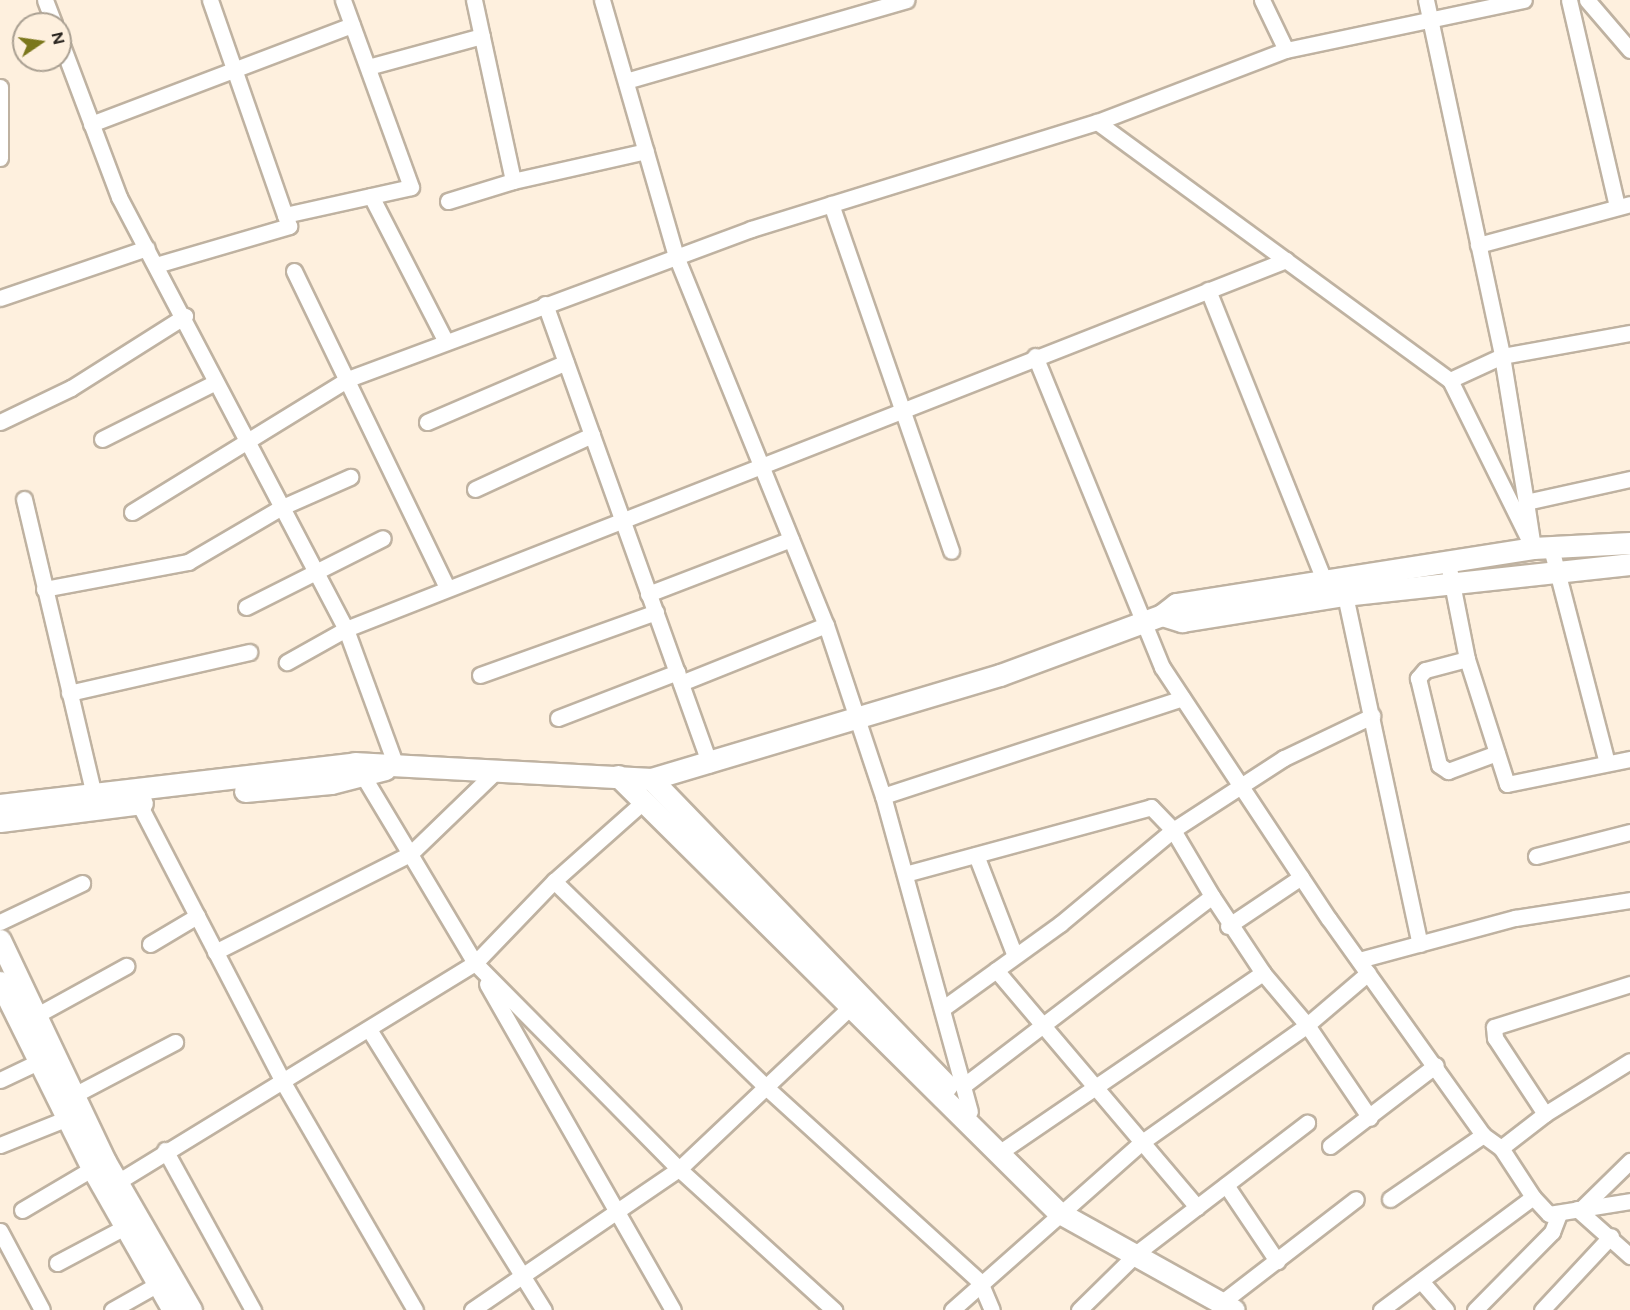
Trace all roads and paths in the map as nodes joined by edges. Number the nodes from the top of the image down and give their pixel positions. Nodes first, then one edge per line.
1 (210, 0) edge
2 (343, 0) edge
3 (474, 0) edge
4 (602, 0) edge
5 (908, 0) edge
6 (1262, 0) edge
7 (1426, 0) edge
8 (1524, 0) edge
9 (1569, 0) edge
10 (1587, 0) edge
11 (1430, 21) junction
12 (352, 25) junction
13 (482, 36) junction
14 (1628, 46) edge
15 (1286, 50) junction
16 (368, 67) junction
17 (234, 68) junction
18 (72, 72) edge
19 (626, 81) junction
20 (0, 87) edge
21 (1097, 122) junction
22 (91, 124) junction
23 (646, 151) junction
24 (0, 158) edge
25 (513, 181) junction
26 (371, 196) junction
27 (448, 201) dead end
28 (831, 204) junction
29 (1623, 206) edge
30 (285, 215) junction
31 (1478, 246) junction
32 (147, 248) junction
33 (676, 256) junction
34 (1286, 260) junction
35 (156, 265) junction
36 (294, 271) dead end
37 (1208, 290) junction
38 (0, 298) edge
39 (545, 304) junction
40 (184, 316) junction
41 (1630, 333) edge
42 (445, 340) junction
43 (1035, 356) junction
44 (1502, 356) junction
45 (566, 362) junction
46 (348, 379) junction
47 (1450, 380) junction
48 (216, 382) junction
49 (898, 409) junction
50 (0, 422) edge
51 (427, 422) dead end
52 (592, 435) junction
53 (102, 439) dead end
54 (244, 442) junction
55 (760, 463) junction
56 (350, 477) dead end
57 (1630, 479) edge
58 (475, 489) dead end
59 (24, 499) dead end
60 (1526, 502) junction
61 (280, 508) junction
62 (132, 512) dead end
63 (621, 517) junction
64 (383, 538) dead end
65 (791, 539) junction
66 (1630, 543) edge
67 (1542, 548) junction
68 (951, 551) dead end
69 (1448, 563) junction
70 (1630, 564) edge
71 (1556, 570) junction
72 (314, 571) junction
73 (1452, 584) junction
74 (447, 586) junction
75 (1337, 586) junction
76 (44, 590) junction
77 (648, 594) junction
78 (246, 607) dead end
79 (656, 612) junction
80 (1140, 621) junction
81 (826, 625) junction
82 (346, 629) junction
83 (249, 652) dead end
84 (1467, 659) junction
85 (287, 662) dead end
86 (480, 675) dead end
87 (679, 677) junction
88 (69, 693) junction
89 (1182, 698) junction
90 (1372, 716) junction
91 (558, 718) dead end
92 (857, 722) junction
93 (1497, 753) junction
94 (1630, 759) edge
95 (1607, 763) junction
96 (710, 764) junction
97 (392, 767) junction
98 (360, 770) junction
99 (496, 771) junction
100 (618, 776) junction
101 (651, 779) junction
102 (1242, 785) junction
103 (94, 795) junction
104 (883, 796) junction
105 (643, 802) junction
106 (139, 804) junction
107 (0, 805) edge
108 (0, 821) edge
109 (1173, 830) junction
110 (1630, 832) edge
111 (410, 854) junction
112 (976, 855) junction
113 (1536, 856) dead end
114 (905, 874) junction
115 (1301, 877) junction
116 (554, 881) junction
117 (82, 883) dead end
118 (1212, 896) junction
119 (1630, 900) edge
120 (197, 916) junction
121 (0, 922) edge
122 (1228, 926) junction
123 (0, 940) edge
124 (150, 944) dead end
125 (1420, 944) junction
126 (215, 952) junction
127 (1015, 956) junction
128 (475, 963) junction
129 (126, 966) dead end
130 (1364, 966) junction
131 (996, 970) junction
132 (1263, 973) junction
133 (0, 982) edge
134 (1630, 984) edge
135 (855, 1003) junction
136 (942, 1009) junction
137 (37, 1015) junction
138 (1044, 1024) junction
139 (1307, 1025) junction
140 (370, 1031) junction
141 (175, 1042) dead end
142 (40, 1060) junction
143 (1630, 1061) edge
144 (1436, 1065) junction
145 (0, 1080) edge
146 (285, 1084) junction
147 (963, 1086) junction
148 (1100, 1088) junction
149 (768, 1089) junction
150 (76, 1108) junction
151 (969, 1111) junction
152 (1545, 1114) junction
153 (1370, 1118) junction
154 (1307, 1123) dead end
155 (1483, 1135) junction
156 (1142, 1142) junction
157 (0, 1145) edge
158 (1330, 1146) dead end
159 (1006, 1148) junction
160 (1501, 1148) junction
161 (165, 1150) junction
162 (1630, 1161) edge
163 (99, 1164) junction
164 (679, 1169) junction
165 (1226, 1185) junction
166 (110, 1186) junction
167 (1533, 1197) junction
168 (1356, 1199) dead end
169 (1390, 1199) dead end
170 (1630, 1201) edge
171 (1197, 1207) junction
172 (1579, 1208) junction
173 (22, 1210) dead end
174 (1067, 1212) junction
175 (620, 1214) junction
176 (1559, 1214) junction
177 (125, 1227) junction
178 (0, 1231) edge
179 (1611, 1236) junction
180 (1138, 1252) junction
181 (1630, 1256) edge
182 (1277, 1261) junction
183 (57, 1263) dead end
184 (525, 1279) junction
185 (165, 1281) junction
186 (1421, 1281) junction
187 (980, 1282) junction
188 (1228, 1306) edge
189 (37, 1308) edge
190 (112, 1310) edge
191 (173, 1310) edge
192 (191, 1310) edge
193 (253, 1310) edge
194 (415, 1310) edge
195 (472, 1310) edge
196 (544, 1310) edge
197 (673, 1310) edge
198 (834, 1310) edge
199 (952, 1310) edge
200 (992, 1310) edge
201 (1079, 1310) edge
202 (1381, 1310) edge
203 (1446, 1310) edge
204 (1475, 1310) edge
205 (1542, 1310) edge

1 - 17 street
2 - 12 street
3 - 13 street
4 - 19 street
5 - 19 street
6 - 15 street
7 - 11 street
8 - 11 street
9 - 29 street
10 - 14 street
11 - 15 street
11 - 31 street
12 - 16 street
12 - 17 street
13 - 16 street
13 - 25 street
15 - 21 street
16 - 26 street
17 - 22 street
17 - 30 street
18 - 22 street
19 - 23 street
20 - 24 street
21 - 28 street
21 - 34 street
22 - 32 street
23 - 25 street
23 - 33 street
25 - 27 street
26 - 30 street
26 - 42 street
28 - 33 street
28 - 49 street
29 - 31 street
30 - 35 street
31 - 44 street
32 - 35 street
32 - 38 street
33 - 39 street
33 - 55 street
34 - 37 street
34 - 47 street
35 - 40 street
36 - 46 street
37 - 43 street
37 - 75 street
39 - 42 street
39 - 45 street
40 - 48 street
40 - 50 street
41 - 44 street
42 - 46 street
43 - 49 street
43 - 80 street
44 - 47 street
44 - 60 street
45 - 51 street
45 - 52 street
46 - 54 street
46 - 74 street
47 - 67 street
48 - 53 street
48 - 54 street
49 - 55 street
49 - 68 street
52 - 58 street
52 - 63 street
54 - 61 street
54 - 62 street
55 - 63 street
55 - 65 street
56 - 61 street
57 - 60 street
59 - 76 street
60 - 67 street
61 - 72 street
61 - 76 street
63 - 74 street
63 - 77 street
64 - 72 street
65 - 77 street
65 - 81 street
66 - 67 street
67 - 69 street
67 - 71 street
69 - 73 street
69 - 75 street
70 - 71 street
71 - 73 street
71 - 95 street
72 - 78 street
72 - 82 street
73 - 75 street
73 - 84 street
74 - 82 street
75 - 80 street
75 - 90 street
76 - 88 street
77 - 79 street
79 - 86 street
79 - 87 street
80 - 89 street
80 - 92 street
81 - 87 street
81 - 92 street
82 - 85 street
82 - 97 street
83 - 88 street
84 - 93 street
84 - 93 street
87 - 91 street
87 - 96 street
88 - 103 street
89 - 102 street
89 - 104 street
90 - 102 street
90 - 125 street
92 - 96 street
92 - 104 street
93 - 95 street
94 - 95 street
96 - 101 street
97 - 98 street
97 - 99 street
98 - 103 street
98 - 106 street
98 - 111 street
99 - 100 street
99 - 111 street
100 - 101 street
100 - 105 street
101 - 135 street
102 - 109 street
102 - 115 street
103 - 107 street
104 - 114 street
105 - 116 street
105 - 135 street
106 - 108 street
106 - 120 street
109 - 112 street
109 - 118 street
109 - 127 street
110 - 113 street
111 - 126 street
111 - 128 street
112 - 114 street
112 - 127 street
114 - 136 street
115 - 122 street
115 - 130 street
116 - 128 street
116 - 149 street
117 - 121 street
118 - 122 street
118 - 138 street
119 - 125 street
120 - 124 street
120 - 126 street
122 - 132 street
123 - 137 street
125 - 130 street
126 - 146 street
127 - 131 street
128 - 140 street
128 - 164 street
128 - 175 street
129 - 137 street
130 - 139 street
130 - 144 street
131 - 136 street
131 - 138 street
132 - 139 street
132 - 148 street
133 - 142 street
134 - 152 street
135 - 149 street
135 - 151 street
135 - 174 street
136 - 147 street
137 - 150 street
138 - 147 street
138 - 148 street
139 - 153 street
139 - 156 street
140 - 146 street
140 - 184 street
141 - 150 street
142 - 145 street
142 - 150 street
143 - 152 street
144 - 153 street
144 - 155 street
146 - 161 street
146 - 194 street
147 - 151 street
148 - 156 street
148 - 159 street
149 - 164 street
149 - 187 street
150 - 157 street
150 - 163 street
151 - 159 street
152 - 160 street
153 - 158 street
154 - 165 street
155 - 160 street
155 - 169 street
156 - 171 street
156 - 174 street
159 - 174 street
160 - 167 street
161 - 166 street
161 - 193 street
162 - 172 street
163 - 166 street
163 - 173 street
164 - 175 street
164 - 198 street
165 - 171 street
165 - 182 street
166 - 177 street
166 - 185 street
167 - 176 street
167 - 186 street
168 - 182 street
170 - 172 street
171 - 180 street
172 - 176 street
172 - 179 street
174 - 180 street
174 - 187 street
175 - 184 street
175 - 197 street
176 - 204 street
177 - 183 street
177 - 185 street
178 - 189 street
179 - 181 street
179 - 205 street
180 - 188 street
180 - 201 street
182 - 188 street
184 - 195 street
184 - 196 street
185 - 190 street
185 - 191 street
185 - 192 street
186 - 202 street
186 - 203 street
187 - 199 street
187 - 200 street

